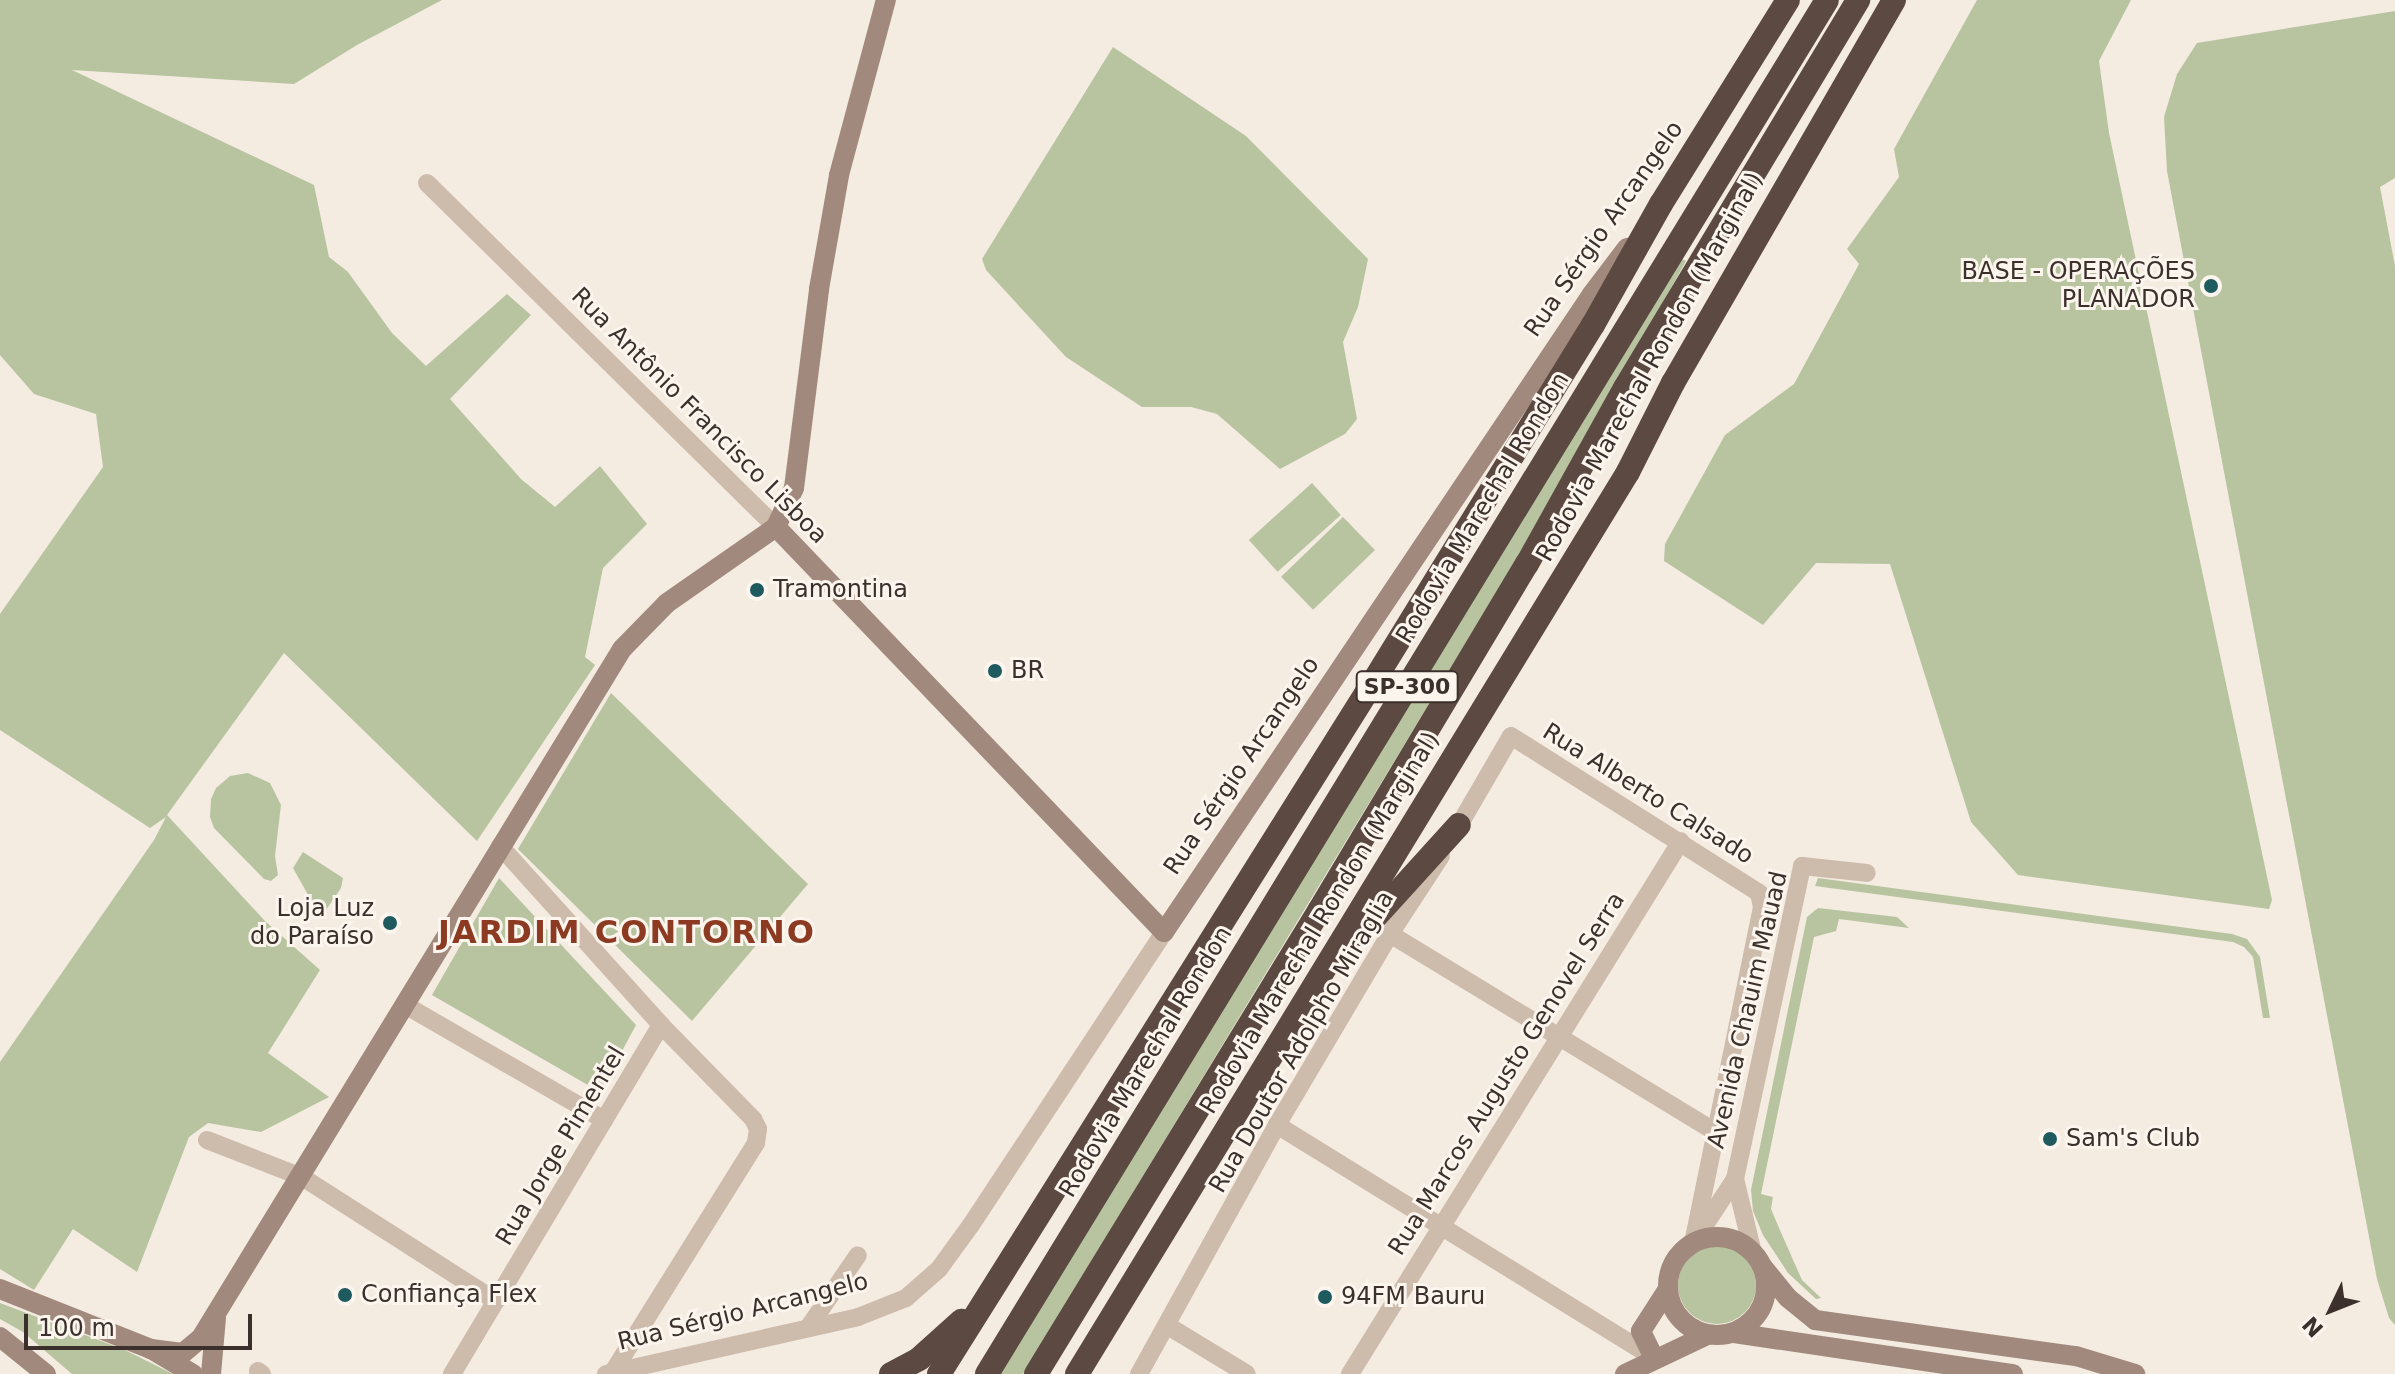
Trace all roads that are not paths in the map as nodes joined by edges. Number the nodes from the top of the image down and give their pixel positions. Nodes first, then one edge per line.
1 (886, 0) edge
2 (1788, 0) edge
3 (1827, 0) edge
4 (1858, 0) edge
5 (1894, 0) edge
6 (427, 183) dead end
7 (1661, 204) junction
8 (815, 483) dead end
9 (794, 488) junction
10 (776, 527) junction
11 (1511, 736) joint
12 (1459, 825) junction
13 (1681, 841) junction
14 (500, 846) junction
15 (1867, 873) dead end
16 (1164, 932) junction
17 (1390, 934) junction
18 (1321, 977) junction
19 (405, 1005) junction
20 (661, 1025) junction
21 (1558, 1034) junction
22 (604, 1120) junction
23 (1277, 1125) junction
24 (1716, 1132) junction
25 (207, 1140) dead end
26 (302, 1177) junction
27 (1735, 1179) junction
28 (1440, 1227) junction
29 (1693, 1244) junction
30 (858, 1255) dead end
31 (1758, 1260) junction
32 (1002, 1274) junction
33 (0, 1289) edge
34 (1668, 1289) junction
35 (496, 1301) junction
36 (216, 1315) junction
37 (1168, 1326) junction
38 (808, 1328) junction
39 (1734, 1333) junction
40 (1707, 1335) junction
41 (0, 1337) edge
42 (151, 1349) junction
43 (1654, 1358) junction
44 (1080, 1370) edge
45 (609, 1373) edge
46 (46, 1374) edge
47 (193, 1374) edge
48 (211, 1374) edge
49 (452, 1374) edge
50 (891, 1374) edge
51 (939, 1374) edge
52 (987, 1374) edge
53 (1036, 1374) edge
54 (1139, 1374) edge
55 (1247, 1374) edge
56 (1350, 1374) edge
57 (1625, 1374) edge
58 (2013, 1374) edge
59 (2135, 1374) edge

1 - 9 street
2 - 7 highway, Rua Sérgio Arcangelo
3 - 52 highway, Rodovia Marechal Rondon / SP-300
4 - 53 highway, SP-300
5 - 18 highway, Rodovia Marechal Rondon (Marginal) / SP-300
6 - 10 street, Rua Antônio Francisco Lisboa
7 - 16 street, Rua Sérgio Arcangelo
7 - 32 highway
8 - 9 street
9 - 10 street
10 - 14 street
10 - 16 street, Rua Antônio Francisco Lisboa
11 - 12 street, Rua Doutor Adolpho Miraglia
11 - 13 street, Rua Alberto Calsado
12 - 17 street, Rua Doutor Adolpho Miraglia
12 - 18 highway
13 - 21 street, Rua Marcos Augusto Genovel Serra
13 - 24 street, Rua Alberto Calsado
14 - 19 street
14 - 20 street
15 - 27 street, Avenida Chauim Mauad
16 - 38 street, Rua Sérgio Arcangelo
17 - 21 street
17 - 23 street, Rua Doutor Adolpho Miraglia
18 - 44 highway, Rodovia Marechal Rondon (Marginal)
19 - 22 street
19 - 26 street
20 - 22 street, Rua Jorge Pimentel
20 - 45 street
21 - 24 street
21 - 28 street, Rua Marcos Augusto Genovel Serra
22 - 35 street, Rua Jorge Pimentel
23 - 28 street
23 - 37 street, Rua Doutor Adolpho Miraglia
24 - 29 street
25 - 26 street
26 - 35 street
26 - 36 street
27 - 29 street, Avenida Chauim Mauad
27 - 31 street, Avenida Chauim Mauad
28 - 43 street
28 - 56 street, Rua Marcos Augusto Genovel Serra
29 - 31 street
29 - 34 street
30 - 38 street
31 - 39 street
31 - 59 street
32 - 50 highway
32 - 51 highway
33 - 42 street
34 - 40 street
34 - 43 street
35 - 49 street, Rua Jorge Pimentel
36 - 42 street
36 - 48 street
37 - 54 street, Rua Doutor Adolpho Miraglia
37 - 55 street
38 - 45 street, Rua Sérgio Arcangelo
39 - 40 street
39 - 58 street
40 - 43 street
41 - 46 street
42 - 47 street
43 - 57 street

